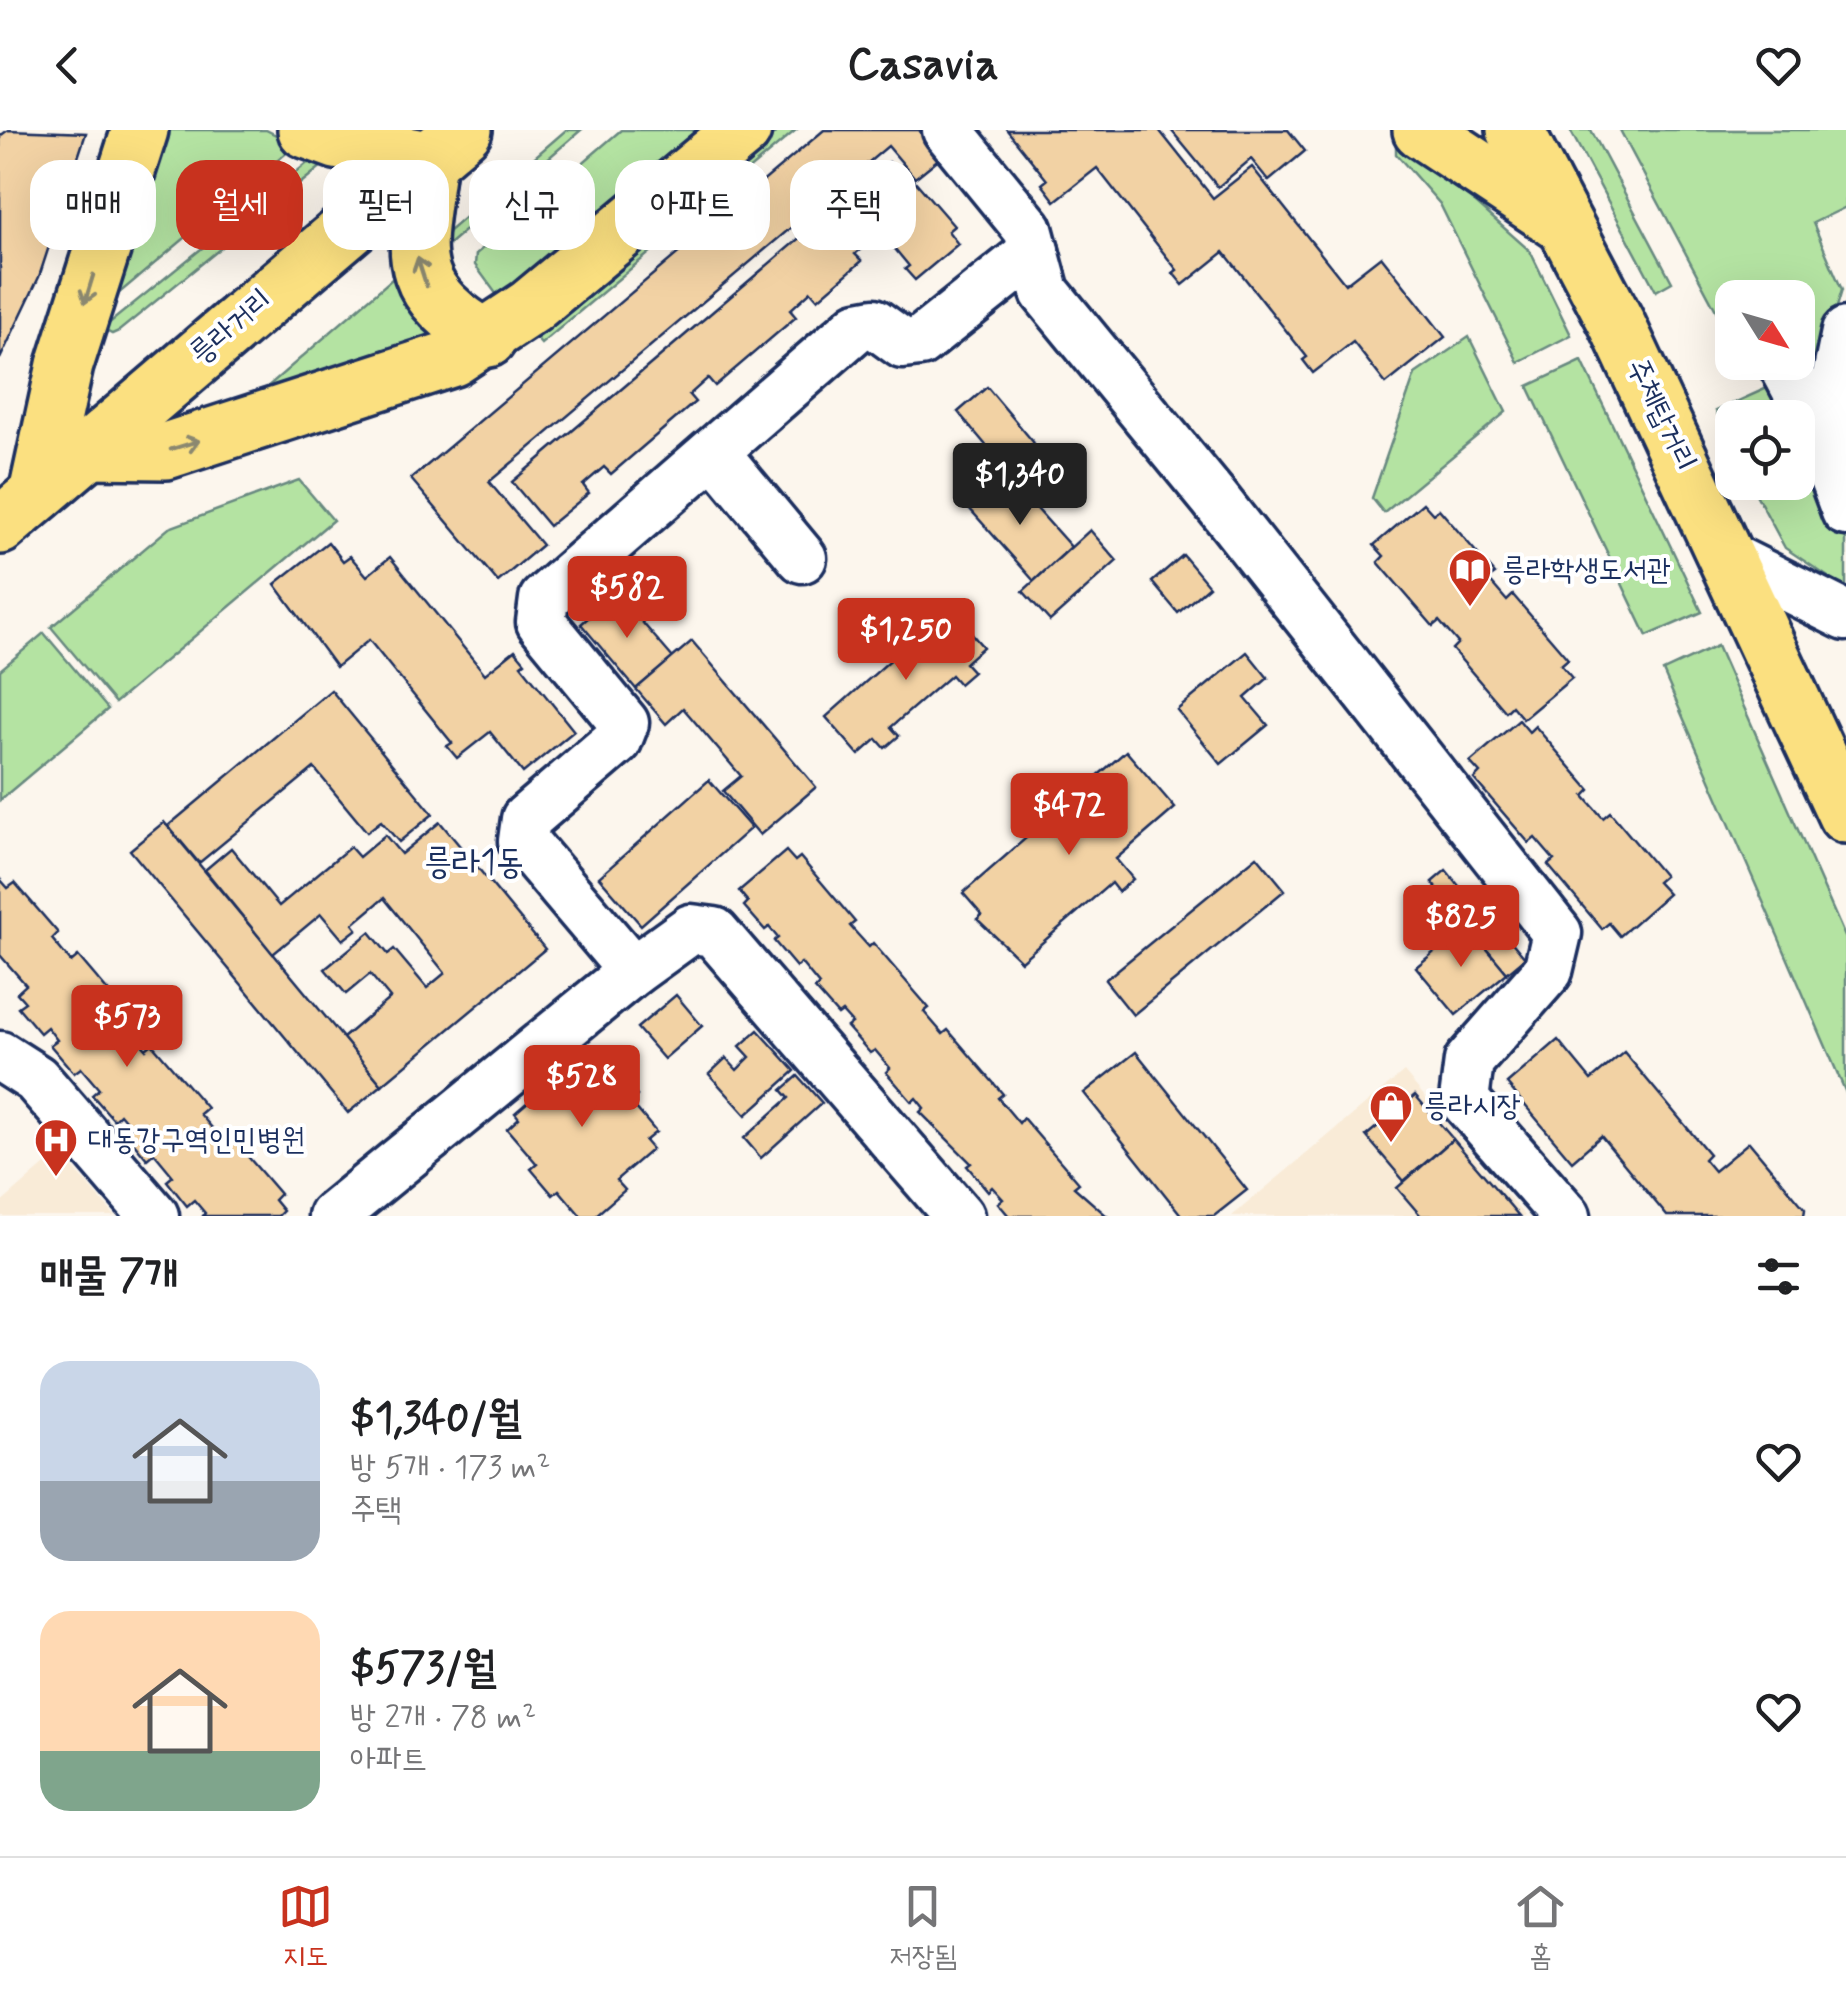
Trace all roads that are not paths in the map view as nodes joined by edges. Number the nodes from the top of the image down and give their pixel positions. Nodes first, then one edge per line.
1 (306, 130) edge
2 (743, 130) edge
3 (947, 130) edge
4 (1420, 130) edge
5 (1515, 130) edge
6 (124, 140) edge
7 (446, 145) edge
8 (1567, 227) junction
9 (1034, 251) junction
10 (1846, 332) edge
11 (488, 338) junction
12 (1790, 380) edge
13 (1822, 449) junction
14 (88, 450) junction
15 (714, 452) junction
16 (18, 510) edge
17 (1846, 510) edge
18 (802, 558) dead end
19 (1730, 558) junction
20 (1846, 616) edge
21 (1846, 815) edge
22 (634, 972) junction
23 (0, 1056) edge
24 (154, 1216) edge
25 (333, 1216) edge
26 (959, 1216) edge
27 (1566, 1216) edge

1 - 7 main road
2 - 11 main road
3 - 9 street
4 - 8 main road
5 - 8 main road, 주체탑거리
6 -> 16 main road
11 -> 7 main road
7 - 14 main road, 릉라거리
8 - 19 main road, 주체탑거리
9 - 15 street
9 - 27 street
10 - 13 street
14 -> 11 main road
12 - 13 street
13 - 17 street
14 - 16 main road, 릉라거리
15 - 18 street
15 - 22 street
19 - 20 street
19 - 21 main road, 주체탑거리
22 - 25 street
22 - 26 street
23 - 24 street

